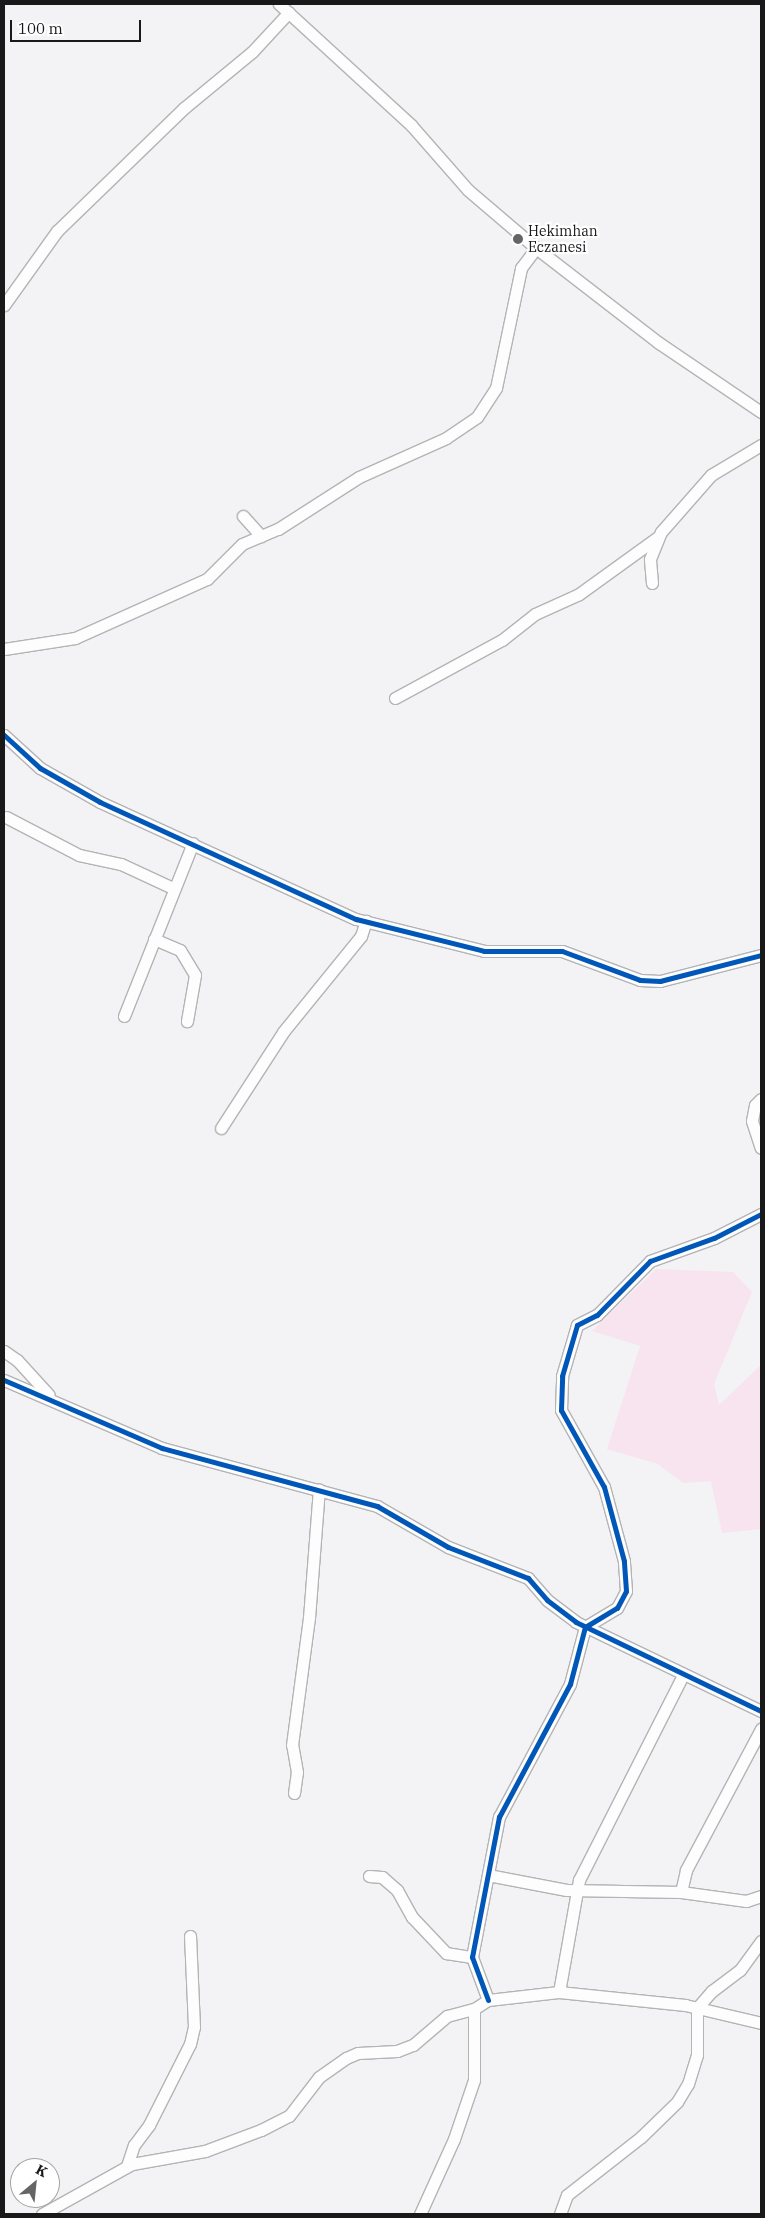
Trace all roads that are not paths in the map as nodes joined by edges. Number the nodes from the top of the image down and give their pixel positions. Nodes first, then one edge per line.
1 (280, 4) edge
2 (289, 12) junction
3 (536, 248) junction
4 (4, 305) edge
5 (761, 412) edge
6 (761, 446) edge
7 (243, 516) dead end
8 (261, 536) junction
9 (658, 537) junction
10 (652, 583) dead end
11 (4, 649) edge
12 (395, 698) dead end
13 (4, 735) edge
14 (6, 818) dead end
15 (193, 843) junction
16 (173, 888) junction
17 (366, 921) junction
18 (154, 939) junction
19 (761, 956) edge
20 (124, 1016) dead end
21 (187, 1021) dead end
22 (761, 1099) edge
23 (221, 1128) dead end
24 (761, 1148) edge
25 (761, 1214) edge
26 (4, 1351) edge
27 (4, 1380) edge
28 (53, 1400) junction
29 (319, 1489) junction
30 (585, 1627) junction
31 (683, 1674) junction
32 (761, 1710) edge
33 (761, 1729) edge
34 (294, 1792) dead end
35 (488, 1875) junction
36 (369, 1876) dead end
37 (576, 1890) junction
38 (680, 1892) junction
39 (761, 1896) edge
40 (190, 1936) dead end
41 (761, 1941) edge
42 (472, 1957) junction
43 (559, 1992) junction
44 (488, 2000) junction
45 (697, 2008) junction
46 (474, 2009) junction
47 (761, 2023) edge
48 (127, 2166) junction
49 (42, 2214) edge
50 (420, 2214) edge
51 (560, 2214) edge

1 - 2 street
2 - 3 street
2 - 4 street
3 - 5 street
3 - 8 street
6 - 9 street
7 - 8 street
8 - 11 street
9 - 10 street
9 - 12 street
13 - 15 street
14 - 16 street
15 - 16 street
15 - 17 street
16 - 18 street
17 - 19 street
17 - 23 street
18 - 20 street
18 - 21 street
22 - 24 street
25 - 30 street
26 - 28 street
27 - 28 street
28 - 29 street
29 - 30 street
29 - 34 street
30 - 31 street
30 - 35 street
31 - 32 street
31 - 37 street
33 - 38 street
35 - 37 street
35 - 42 street
36 - 42 street
37 - 38 street
37 - 43 street
38 - 39 street
40 - 48 street
41 - 45 street
42 - 44 street
43 - 44 street
43 - 45 street
44 - 46 street
45 - 47 street
45 - 51 street
46 - 48 street
46 - 50 street
48 - 49 street

